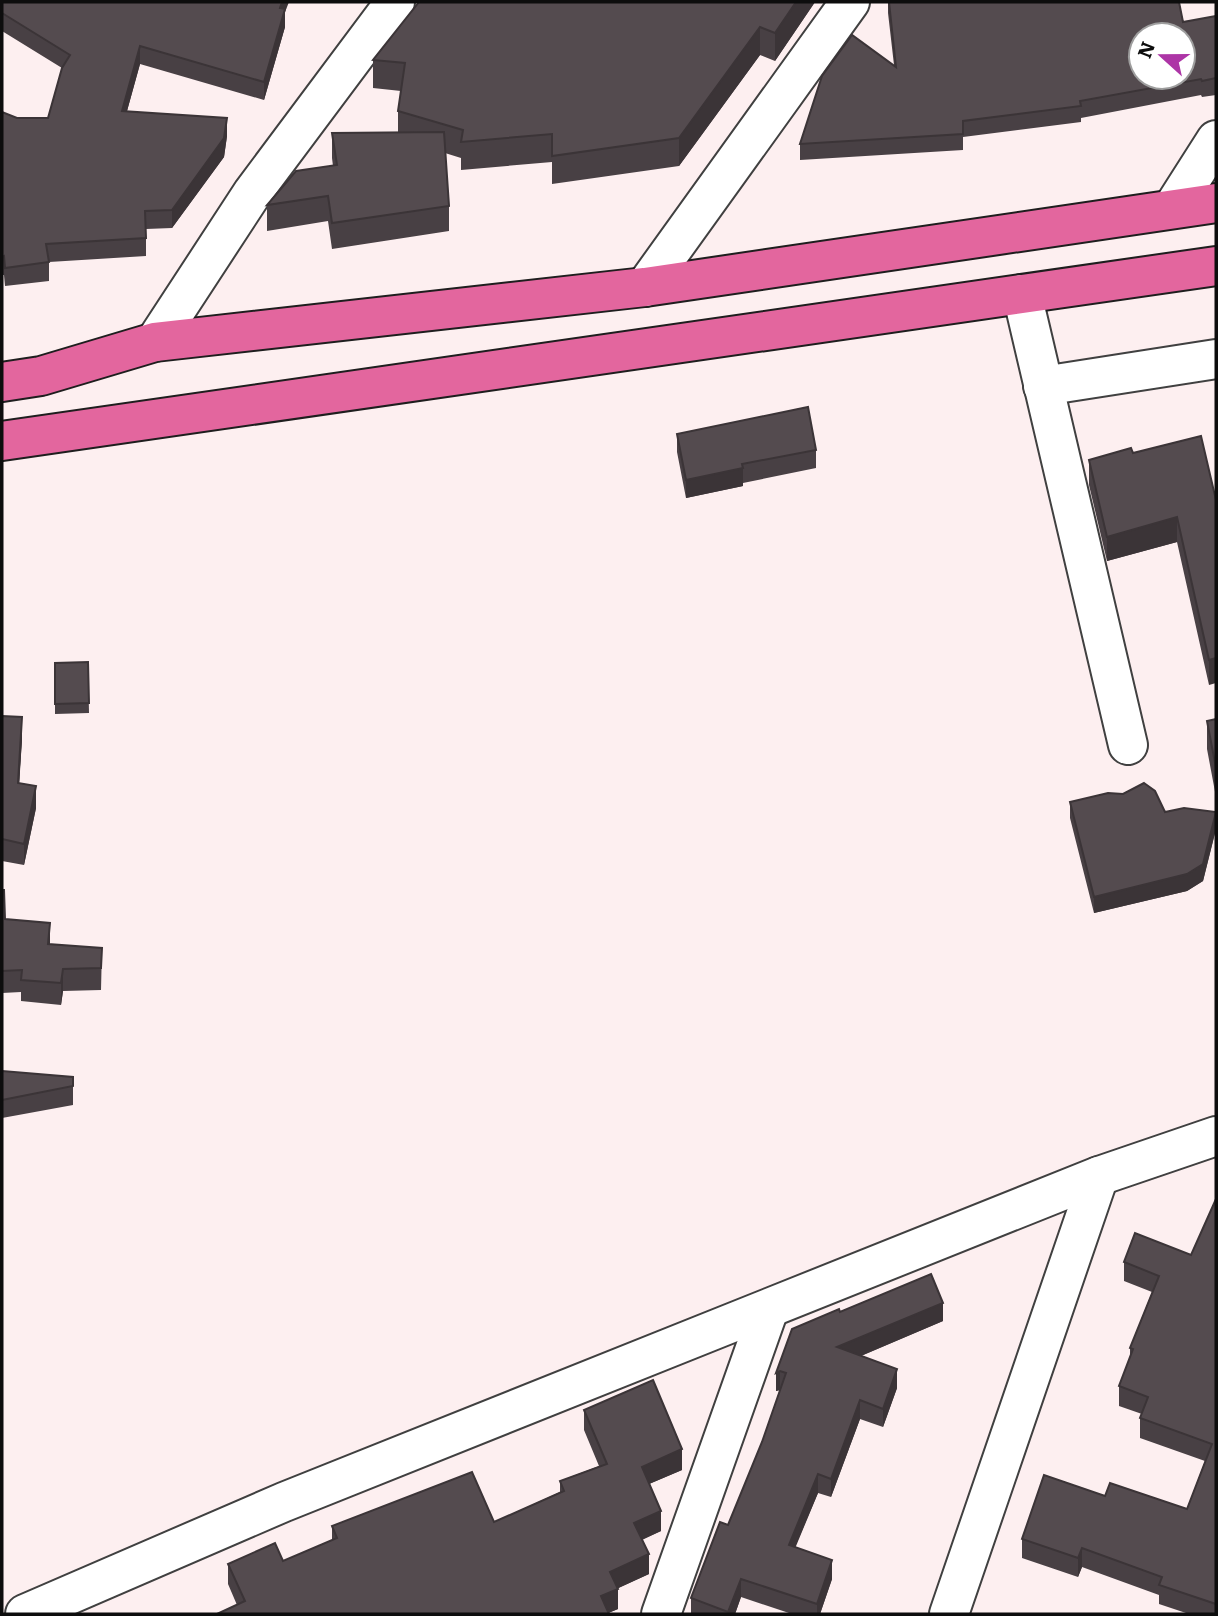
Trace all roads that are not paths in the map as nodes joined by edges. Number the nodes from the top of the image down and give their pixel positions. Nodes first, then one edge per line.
1 (395, 2) edge
2 (850, 2) edge
3 (1216, 140) edge
4 (1216, 203) edge
5 (1172, 209) junction
6 (1216, 266) edge
7 (645, 287) junction
8 (1022, 294) junction
9 (155, 341) junction
10 (1216, 359) edge
11 (2, 374) edge
12 (41, 376) junction
13 (2, 382) edge
14 (1043, 386) junction
15 (52, 435) junction
16 (2, 441) edge
17 (2, 450) edge
18 (1128, 746) dead end
19 (1216, 1136) edge
20 (1099, 1176) junction
21 (769, 1309) junction
22 (959, 1611) edge
23 (25, 1614) edge
24 (661, 1614) edge

1 - 9 street
2 - 7 street
3 - 5 street
4 - 5 highway
5 - 7 highway
6 - 8 highway
7 - 9 highway
8 - 14 street
8 - 15 highway
9 - 12 highway
10 - 14 street
11 - 12 highway
12 - 13 highway
14 - 18 street
15 - 16 highway
15 - 17 highway
19 - 20 street
20 - 21 street
20 - 22 street
21 - 23 street
21 - 24 street

